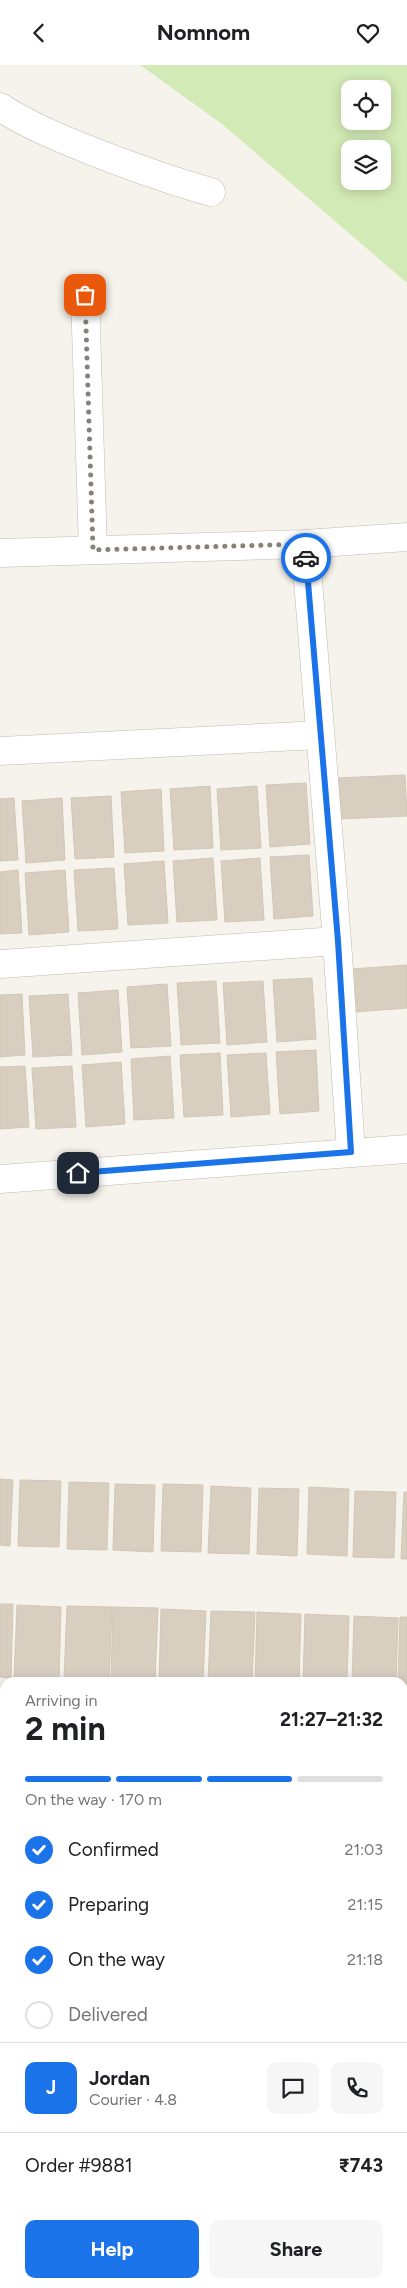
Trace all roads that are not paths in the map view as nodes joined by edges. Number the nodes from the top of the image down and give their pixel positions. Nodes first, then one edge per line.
1 (0, 107) edge
2 (211, 192) dead end
3 (85, 295) dead end
4 (407, 537) edge
5 (305, 544) junction
6 (93, 550) junction
7 (0, 553) edge
8 (320, 735) junction
9 (0, 751) edge
10 (338, 941) junction
11 (0, 964) edge
12 (407, 1149) edge
13 (351, 1152) junction
14 (0, 1179) edge

1 - 2 street
3 - 6 street
4 - 5 street
5 - 6 street
5 - 8 street
6 - 7 street
8 - 9 street
8 - 10 street
10 - 11 street
10 - 13 street
12 - 13 street
13 - 14 street

